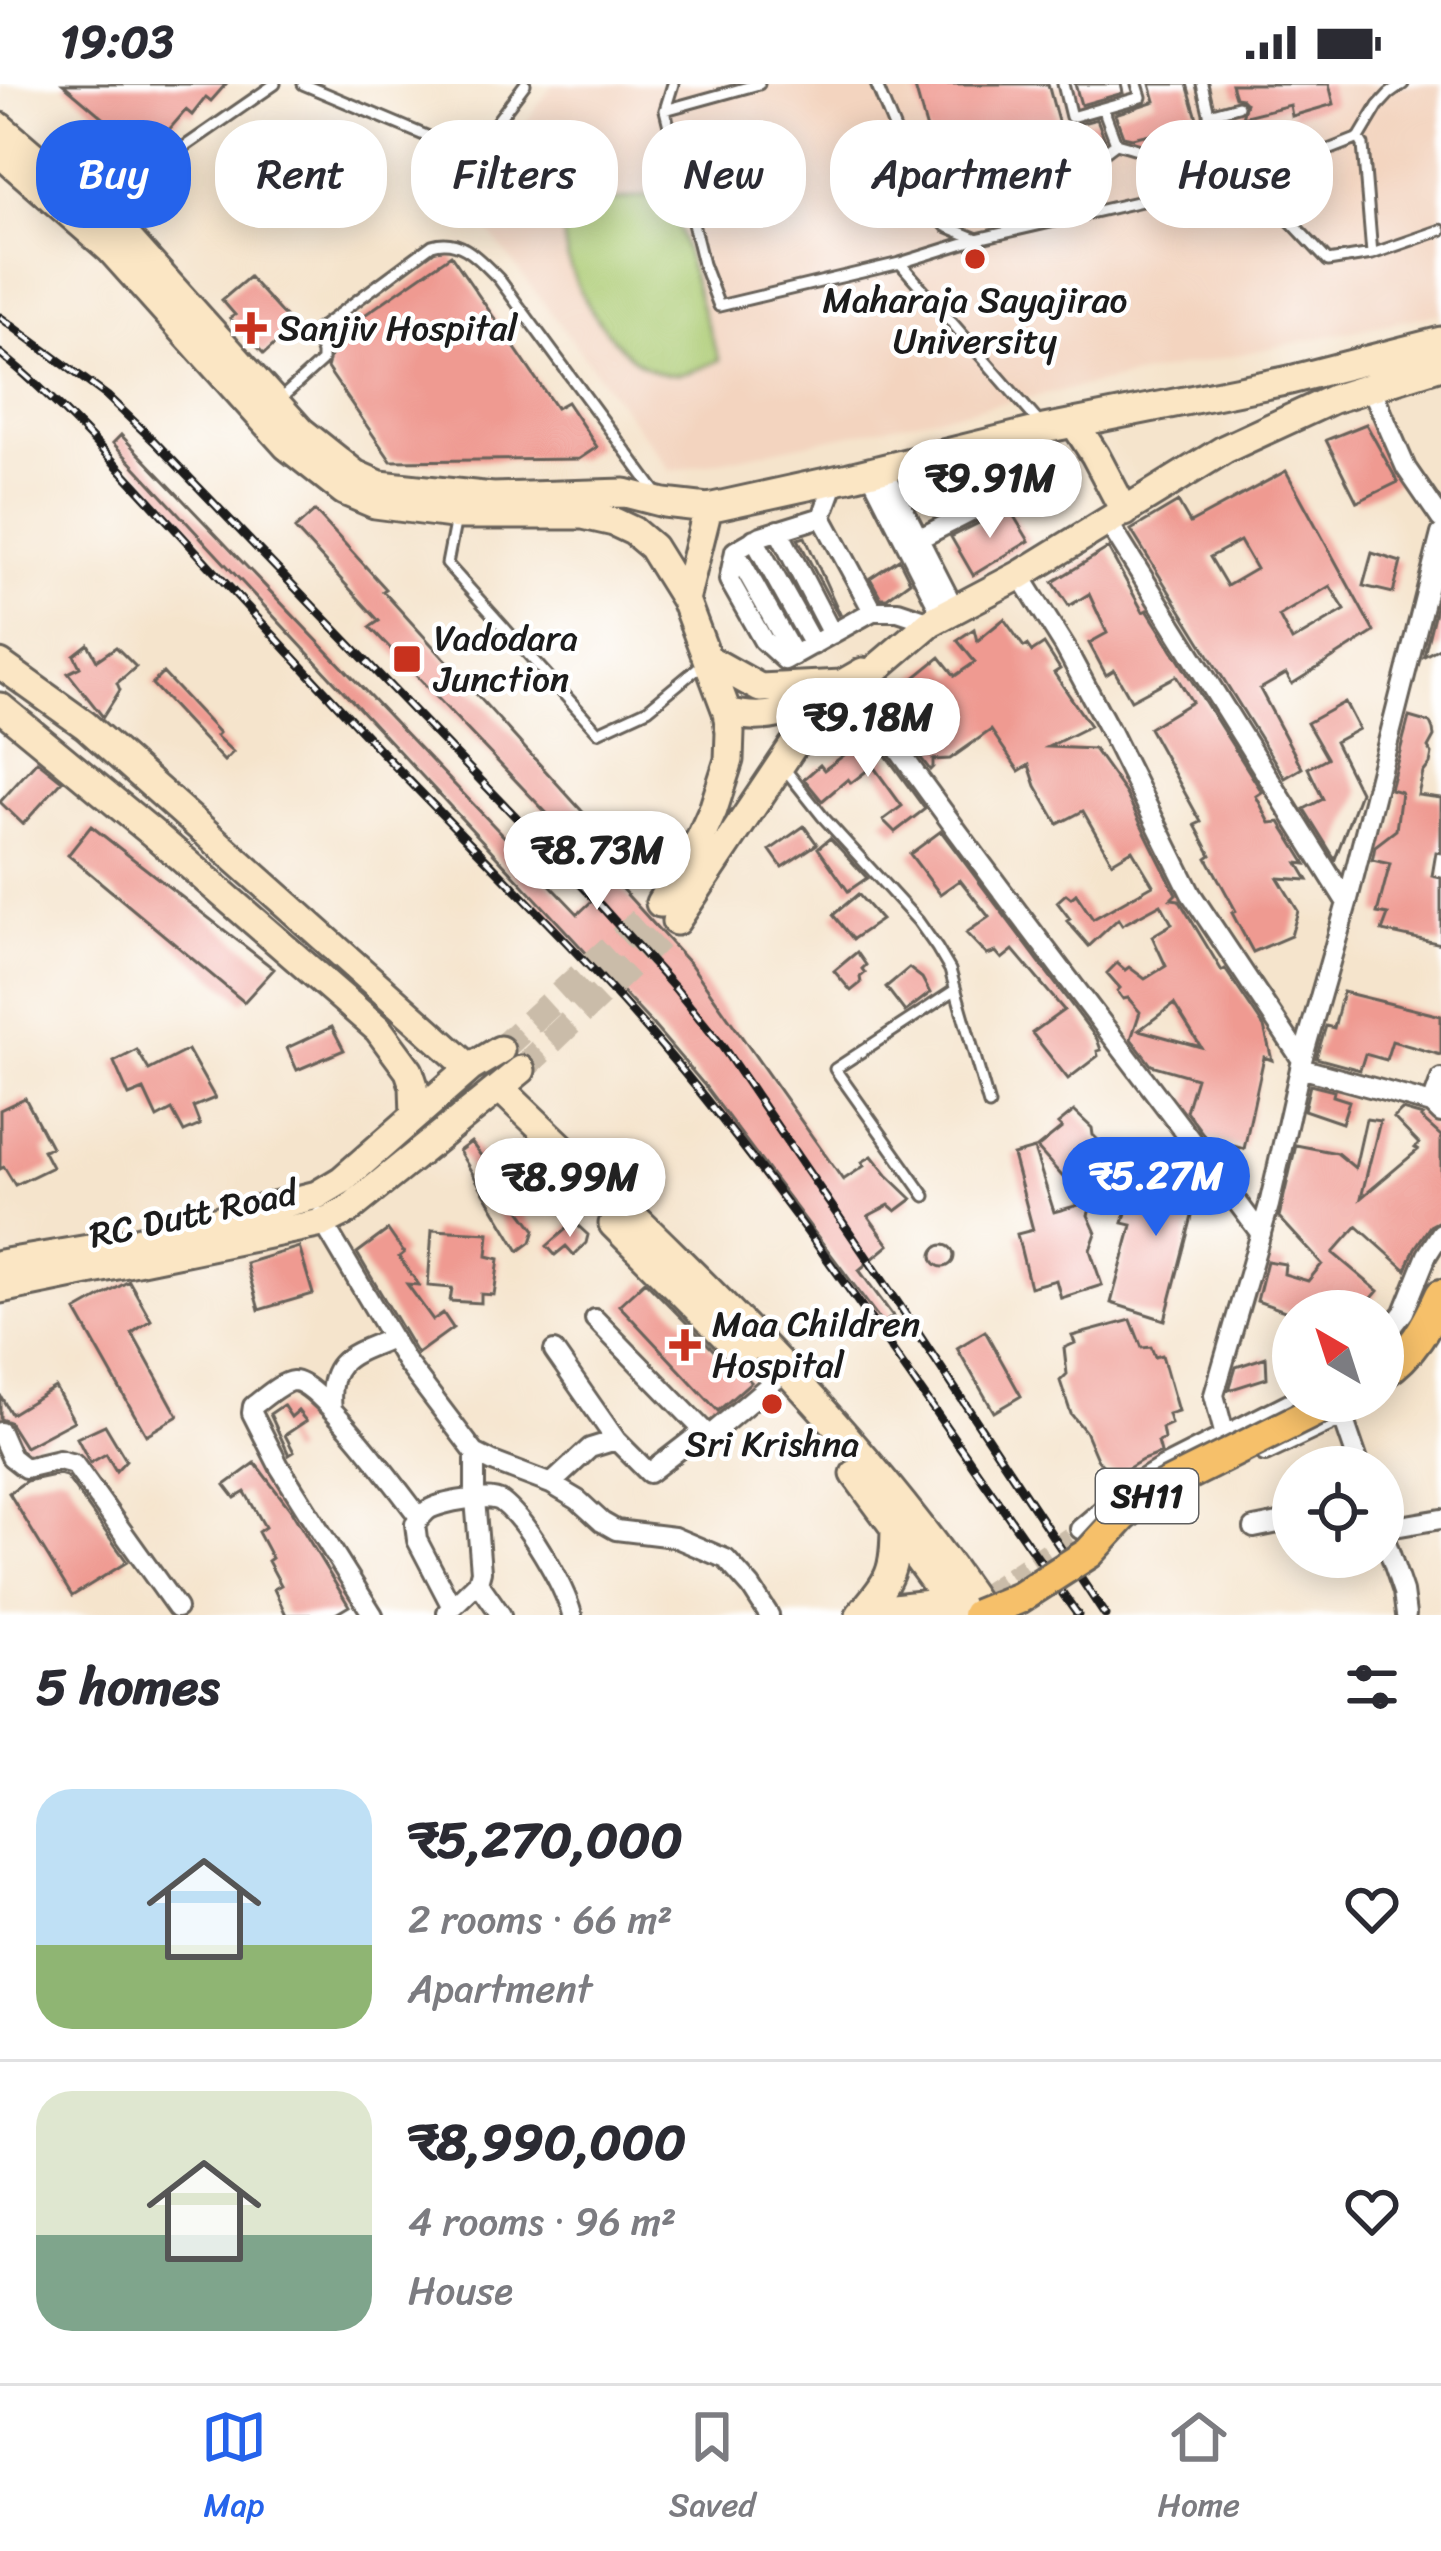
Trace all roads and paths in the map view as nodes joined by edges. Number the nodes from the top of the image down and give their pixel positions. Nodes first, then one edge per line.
1 (275, 84) edge
2 (303, 84) edge
3 (525, 84) edge
4 (673, 84) edge
5 (759, 84) edge
6 (875, 84) edge
7 (1063, 84) edge
8 (1137, 84) edge
9 (1202, 84) edge
10 (1403, 84) edge
11 (1238, 106) dead end
12 (1103, 107) junction
13 (665, 110) junction
14 (1209, 114) junction
15 (1210, 120) edge
16 (0, 127) edge
17 (1359, 138) junction
18 (191, 142) edge
19 (1116, 143) junction
20 (1112, 146) edge
21 (1136, 148) edge
22 (1333, 148) edge
23 (0, 153) edge
24 (36, 158) edge
25 (116, 228) edge
26 (1020, 228) edge
27 (1297, 228) edge
28 (1441, 230) edge
29 (977, 239) junction
30 (1372, 254) junction
31 (900, 263) junction
32 (1441, 341) edge
33 (1441, 365) edge
34 (1370, 386) junction
35 (275, 404) junction
36 (1075, 424) junction
37 (1044, 429) junction
38 (877, 470) junction
39 (835, 481) junction
40 (1010, 492) dead end
41 (664, 503) junction
42 (459, 505) junction
43 (708, 508) junction
44 (1117, 517) junction
45 (822, 518) junction
46 (1441, 519) edge
47 (778, 530) junction
48 (1441, 533) edge
49 (754, 538) junction
50 (918, 538) junction
51 (1020, 575) junction
52 (685, 600) junction
53 (873, 611) junction
54 (943, 616) junction
55 (832, 634) junction
56 (813, 645) junction
57 (708, 658) junction
58 (0, 664) edge
59 (848, 686) junction
60 (0, 707) edge
61 (727, 712) junction
62 (782, 765) junction
63 (1347, 903) junction
64 (956, 990) junction
65 (500, 1050) tunnel mouth
66 (1301, 1064) junction
67 (470, 1068) junction
68 (1441, 1079) edge
69 (988, 1105) dead end
70 (1436, 1109) edge
71 (416, 1116) junction
72 (925, 1196) dead end
73 (317, 1210) junction
74 (1441, 1233) edge
75 (1261, 1234) junction
76 (0, 1264) edge
77 (0, 1289) edge
78 (1441, 1294) edge
79 (1404, 1312) edge
80 (1441, 1318) edge
81 (595, 1319) dead end
82 (392, 1338) junction
83 (554, 1352) dead end
84 (1404, 1356) edge
85 (1404, 1372) edge
86 (779, 1377) junction
87 (332, 1410) junction
88 (1272, 1412) edge
89 (1304, 1422) edge
90 (1310, 1422) edge
91 (0, 1432) edge
92 (709, 1436) junction
93 (1225, 1436) junction
94 (616, 1440) junction
95 (475, 1453) junction
96 (550, 1484) junction
97 (475, 1499) junction
98 (1148, 1512) dead end
99 (420, 1518) junction
100 (1441, 1519) edge
101 (895, 1524) junction
102 (1272, 1524) edge
103 (1404, 1527) edge
104 (1254, 1528) dead end
105 (1080, 1529) tunnel mouth
106 (1398, 1578) edge
107 (478, 1582) junction
108 (971, 1606) edge
109 (177, 1608) dead end
110 (448, 1611) edge
111 (374, 1615) edge
112 (501, 1615) edge
113 (572, 1615) edge
114 (769, 1615) edge
115 (865, 1615) edge
116 (1406, 1615) edge

1 - 18 lane
2 - 3 lane
4 - 13 lane
5 - 13 lane
6 - 29 lane
7 - 12 lane
8 - 12 lane
9 - 14 lane
10 - 17 lane
11 - 14 lane
12 - 19 lane
13 - 31 lane
14 - 15 lane
16 - 24 main road
17 - 22 lane
17 - 30 lane
19 - 20 lane
19 - 21 lane
23 - 42 main road
25 - 35 main road
26 - 29 lane
27 - 30 lane
28 - 30 lane
29 - 31 lane
31 - 37 lane
32 - 36 main road
33 - 34 main road
34 - 44 main road
34 - 46 street
35 - 41 lane
35 - 42 main road
36 - 37 main road
36 - 44 main road
37 - 38 main road
38 - 39 main road
38 - 50 street
38 - 54 street
39 - 43 main road
39 - 45 street
40 - 50 street
41 - 42 main road
41 - 43 main road
42 - 52 main road
42 - 57 lane
43 - 52 main road
44 - 51 main road
44 - 63 street
45 - 47 street
45 - 53 street
47 - 49 street
47 - 55 street
48 - 63 street
49 - 56 street
49 - 56 street
50 - 54 street
51 - 54 main road
51 - 66 street
52 - 57 main road
53 - 54 street
53 - 55 street
54 - 59 main road
55 - 56 street
57 - 59 main road
57 - 61 main road
58 - 67 main road
59 - 61 main road
59 - 62 main road
59 - 75 street
60 - 71 main road
61 - 62 main road
62 - 64 lane
63 - 66 street
64 - 69 lane
64 - 72 lane
65 - 67 main road, RC Dutt Road
66 - 70 street
66 - 75 street
67 - 71 main road, RC Dutt Road
68 - 70 street
71 - 73 main road, RC Dutt Road
73 - 76 main road, RC Dutt Road
73 - 77 main road, RC Dutt Road
73 - 82 street
73 - 86 main road, RC Dutt Road
74 - 79 street
75 - 93 street
78 - 84 main road
80 - 85 street
81 - 92 street
82 - 87 street
82 - 95 street
83 - 94 street
86 - 92 street
86 - 101 main road
86 - 108 main road
87 - 99 street
87 - 111 street
88 - 93 street
89 - 108 main road, SH11, bridge
90 - 98 street
91 - 109 street
92 - 94 street
93 - 105 street
94 - 96 street
95 - 96 street
95 - 97 street
96 - 114 street
97 - 99 street
97 - 107 street
97 - 113 street
99 - 110 street
100 - 103 street
101 - 108 main road
101 - 115 main road
102 - 104 street
106 - 116 street
107 - 110 street
107 - 112 street
108 - 115 main road

